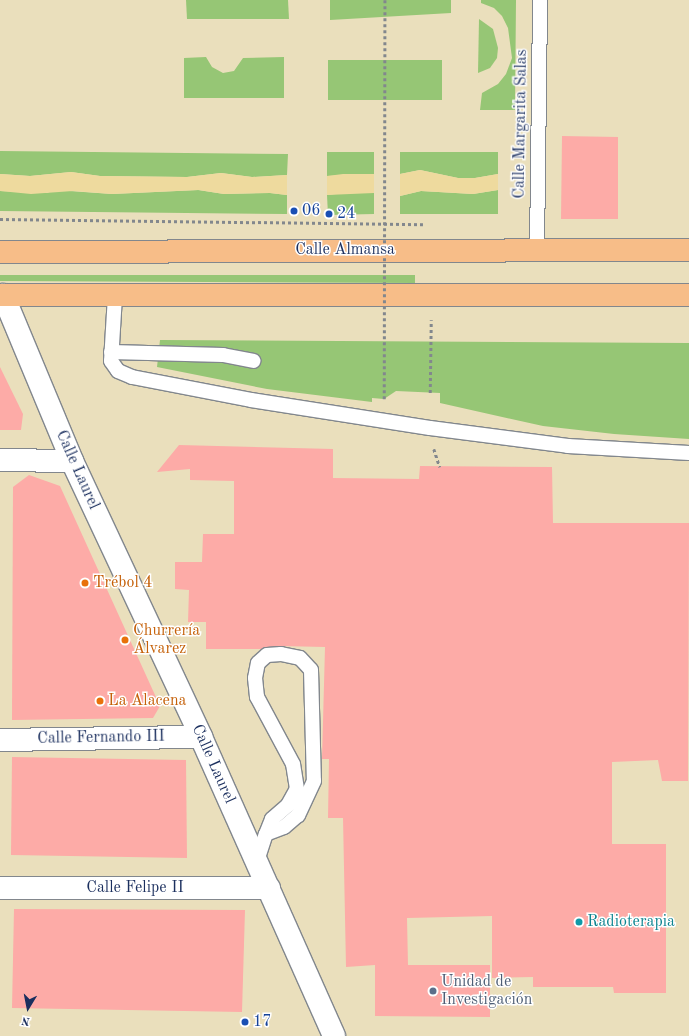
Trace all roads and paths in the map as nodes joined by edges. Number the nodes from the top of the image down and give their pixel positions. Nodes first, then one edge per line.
1 (385, 0) edge
2 (540, 0) edge
3 (0, 219) edge
4 (426, 224) dead end
5 (537, 250) junction
6 (689, 250) edge
7 (0, 252) edge
8 (2, 295) edge
9 (689, 295) edge
10 (115, 296) junction
11 (431, 341) dead end
12 (111, 352) junction
13 (253, 361) dead end
14 (430, 392) dead end
15 (384, 399) dead end
16 (432, 445) dead end
17 (689, 453) edge
18 (0, 460) edge
19 (72, 461) junction
20 (440, 467) dead end
21 (201, 736) junction
22 (0, 740) edge
23 (239, 821) junction
24 (266, 834) junction
25 (257, 861) junction
26 (0, 888) edge
27 (269, 888) junction
28 (334, 1036) edge

1 - 15 path, bridge
2 - 5 lane, Calle Margarita Salas
3 - 4 path
5 - 6 main road, Calle Almansa
5 - 7 main road, Calle Almansa
8 - 10 main road
8 - 19 street, Calle Laurel
9 - 10 main road
10 - 12 lane
11 - 14 path
12 - 13 lane
12 - 17 lane
16 - 20 path
18 - 19 street
19 - 21 street, Calle Laurel
21 - 22 street, Calle Fernando III
21 - 23 street, Calle Laurel
23 - 24 lane
23 - 25 street, Calle Laurel
24 - 24 lane
24 - 25 lane
25 - 27 street, Calle Laurel
26 - 27 street, Calle Felipe II
27 - 28 street, Calle Laurel

